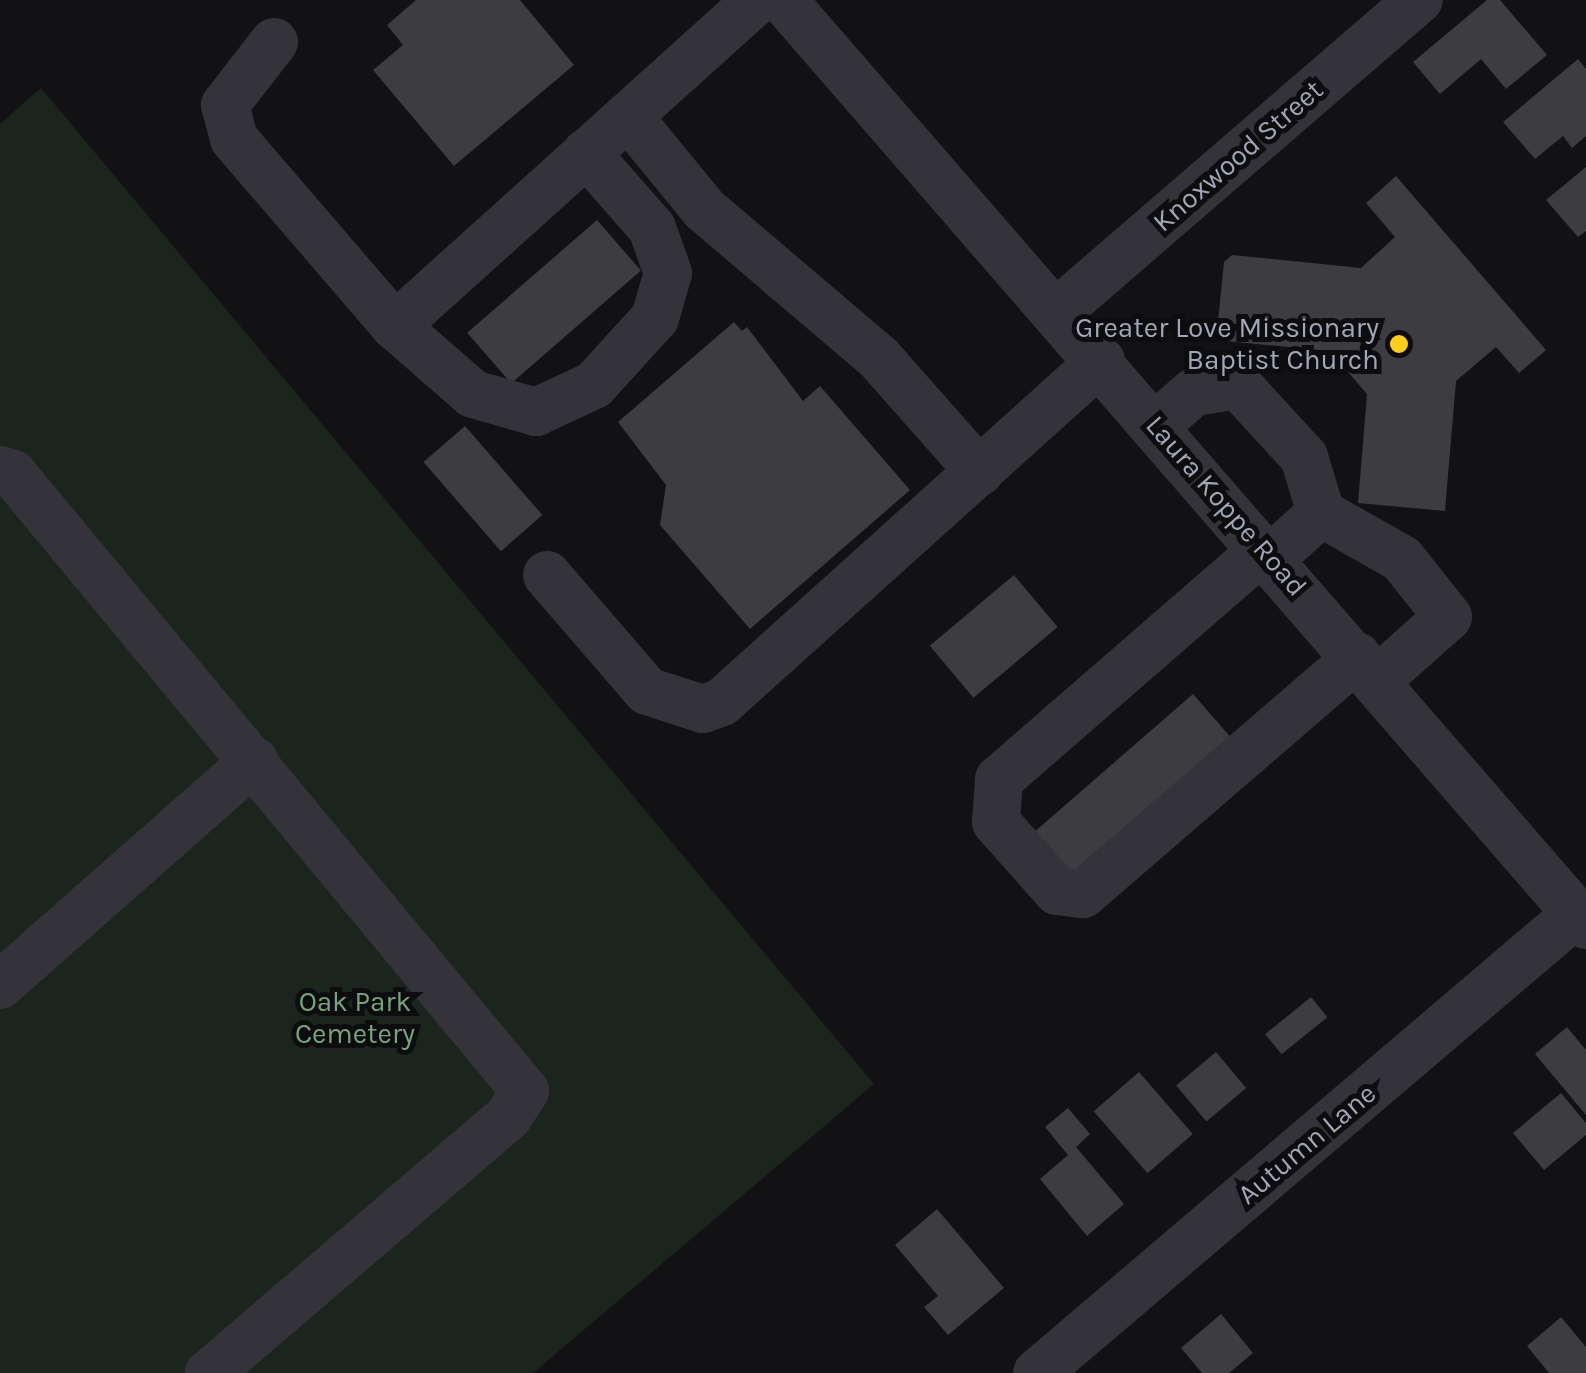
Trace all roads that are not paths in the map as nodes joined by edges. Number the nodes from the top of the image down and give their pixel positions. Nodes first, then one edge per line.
1 (758, 0) edge
2 (784, 0) edge
3 (1419, 0) edge
4 (274, 42) dead end
5 (628, 116) junction
6 (586, 153) junction
7 (1057, 312) junction
8 (395, 326) junction
9 (1102, 361) junction
10 (1156, 425) junction
11 (0, 470) edge
12 (980, 472) junction
13 (1322, 513) junction
14 (1268, 554) junction
15 (547, 575) dead end
16 (1367, 668) junction
17 (254, 761) junction
18 (1581, 920) edge
19 (0, 985) edge
20 (208, 1373) edge
21 (1037, 1373) edge

1 - 5 street
2 - 7 street, Laura Koppe Road
3 - 7 street, Knoxwood Street
4 - 8 street
5 - 6 street
5 - 12 street
6 - 8 street
6 - 8 street
7 - 9 street, Laura Koppe Road
9 - 10 street, Laura Koppe Road
9 - 12 street
10 - 13 street
10 - 14 street, Laura Koppe Road
11 - 17 street
12 - 15 street
13 - 14 street
13 - 16 street
14 - 16 street, Laura Koppe Road
14 - 16 street
16 - 18 street, Laura Koppe Road
17 - 19 street
17 - 20 street
18 - 21 street, Autumn Lane

